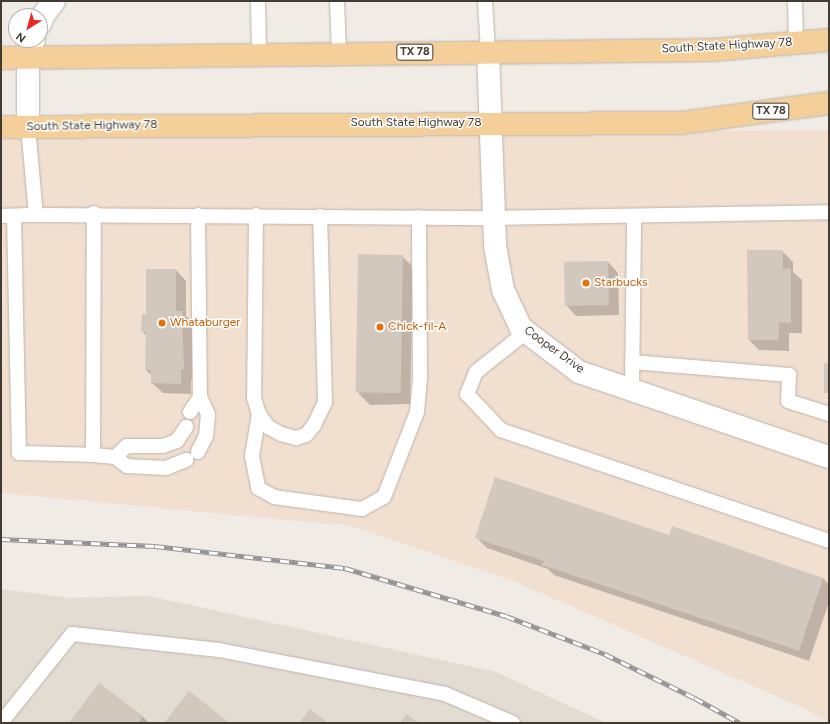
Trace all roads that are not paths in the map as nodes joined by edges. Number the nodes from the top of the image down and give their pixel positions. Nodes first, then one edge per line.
1 (258, 1) edge
2 (337, 1) edge
3 (485, 1) edge
4 (795, 1) edge
5 (829, 40) edge
6 (796, 43) junction
7 (31, 49) edge
8 (488, 52) junction
9 (339, 53) junction
10 (259, 54) junction
11 (1, 58) edge
12 (829, 102) edge
13 (492, 123) junction
14 (28, 126) junction
15 (1, 127) edge
16 (829, 212) edge
17 (94, 213) junction
18 (36, 215) junction
19 (198, 215) junction
20 (256, 215) junction
21 (8, 216) edge
22 (320, 216) junction
23 (634, 216) junction
24 (419, 217) junction
25 (494, 218) junction
26 (526, 332) junction
27 (632, 362) junction
28 (632, 390) junction
29 (200, 397) junction
30 (190, 412) dead end
31 (259, 414) junction
32 (829, 414) edge
33 (186, 428) dead end
34 (198, 452) dead end
35 (93, 455) junction
36 (115, 457) junction
37 (829, 457) edge
38 (186, 460) dead end
39 (829, 541) edge
40 (508, 722) edge
41 (1, 723) edge

1 - 10 lane
2 - 9 lane
3 - 8 lane
4 - 6 lane
5 - 6 main road, South State Highway 78 / TX 78
6 - 8 main road, South State Highway 78 / TX 78
7 - 10 main road, South State Highway 78 / TX 78
7 - 11 main road, South State Highway 78 / TX 78
7 - 14 street
8 - 9 main road, South State Highway 78 / TX 78
8 - 13 street, Cooper Drive
9 - 10 main road, South State Highway 78 / TX 78
12 - 13 main road, South State Highway 78 / TX 78
13 - 14 main road, South State Highway 78 / TX 78
13 - 25 street, Cooper Drive
14 - 15 main road, South State Highway 78 / TX 78
14 - 18 lane
16 - 23 lane
17 - 18 lane
17 - 19 lane
17 - 35 lane
18 - 21 lane
19 - 20 lane
19 - 29 lane
20 - 22 lane
20 - 31 lane
21 - 35 lane
22 - 24 lane
22 - 31 lane
23 - 25 lane
23 - 27 lane
24 - 25 lane
24 - 31 lane
25 - 26 street, Cooper Drive
26 - 28 street, Cooper Drive
26 - 39 lane
27 - 28 lane
27 - 32 lane
28 - 37 street, Cooper Drive
29 - 30 lane
29 - 34 lane
33 - 36 lane
35 - 36 lane
36 - 38 lane
40 - 41 lane

